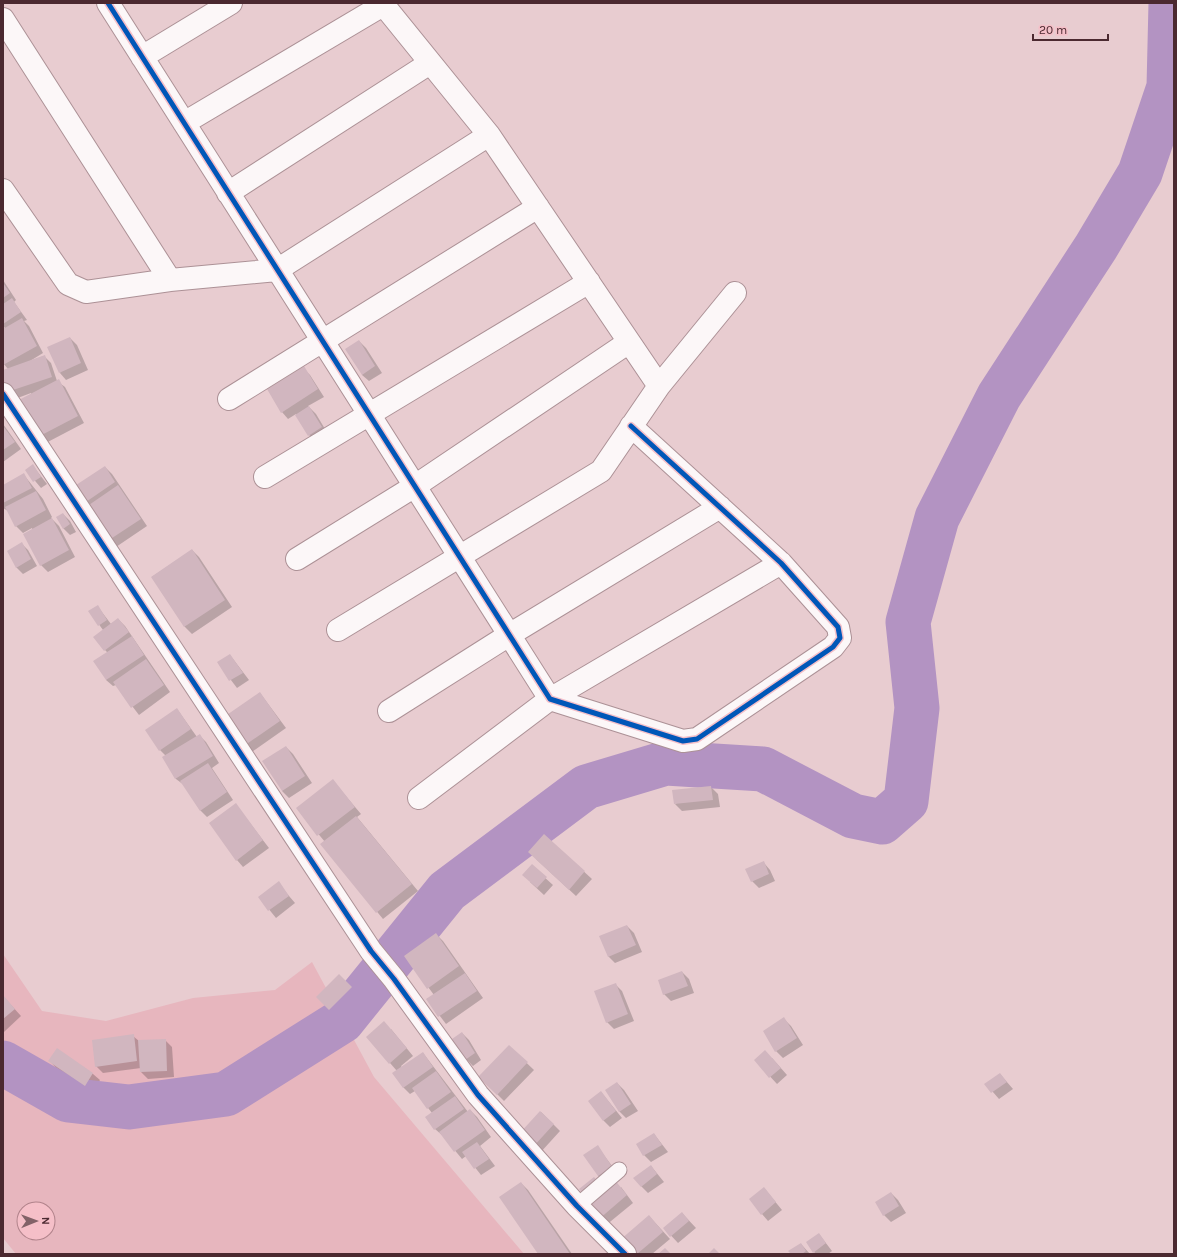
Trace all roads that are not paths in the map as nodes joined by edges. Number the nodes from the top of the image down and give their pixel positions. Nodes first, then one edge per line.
1 (108, 3) edge
2 (231, 3) edge
3 (382, 4) edge
4 (3, 19) edge
5 (142, 57) junction
6 (430, 63) junction
7 (184, 123) junction
8 (489, 135) junction
9 (3, 190) edge
10 (228, 193) junction
11 (538, 207) junction
12 (277, 270) junction
13 (170, 280) junction
14 (589, 282) junction
15 (735, 292) dead end
16 (322, 341) junction
17 (629, 342) junction
18 (659, 386) junction
19 (3, 394) edge
20 (229, 399) dead end
21 (369, 414) junction
22 (631, 426) junction
23 (265, 476) dead end
24 (414, 486) junction
25 (720, 507) junction
26 (459, 557) junction
27 (297, 559) dead end
28 (781, 563) junction
29 (338, 630) dead end
30 (508, 636) junction
31 (550, 699) junction
32 (389, 711) dead end
33 (419, 798) dead end
34 (619, 1170) dead end
35 (577, 1206) junction
36 (625, 1254) edge

1 - 5 street
2 - 5 street
3 - 6 street
3 - 7 street
4 - 13 street
5 - 7 street
6 - 8 street
6 - 10 street
7 - 10 street
8 - 11 street
8 - 12 street
9 - 13 street
10 - 12 street
11 - 14 street
11 - 16 street
12 - 13 street
12 - 16 street
14 - 17 street
14 - 21 street
15 - 18 street
16 - 20 street
16 - 21 street
17 - 18 street
17 - 24 street
18 - 22 street
19 - 35 street
21 - 23 street
21 - 24 street
22 - 25 street
22 - 26 street
24 - 26 street
24 - 27 street
25 - 28 street
25 - 30 street
26 - 29 street
26 - 30 street
28 - 31 street
28 - 31 street
30 - 31 street
30 - 32 street
31 - 33 street
34 - 35 lane
35 - 36 street

